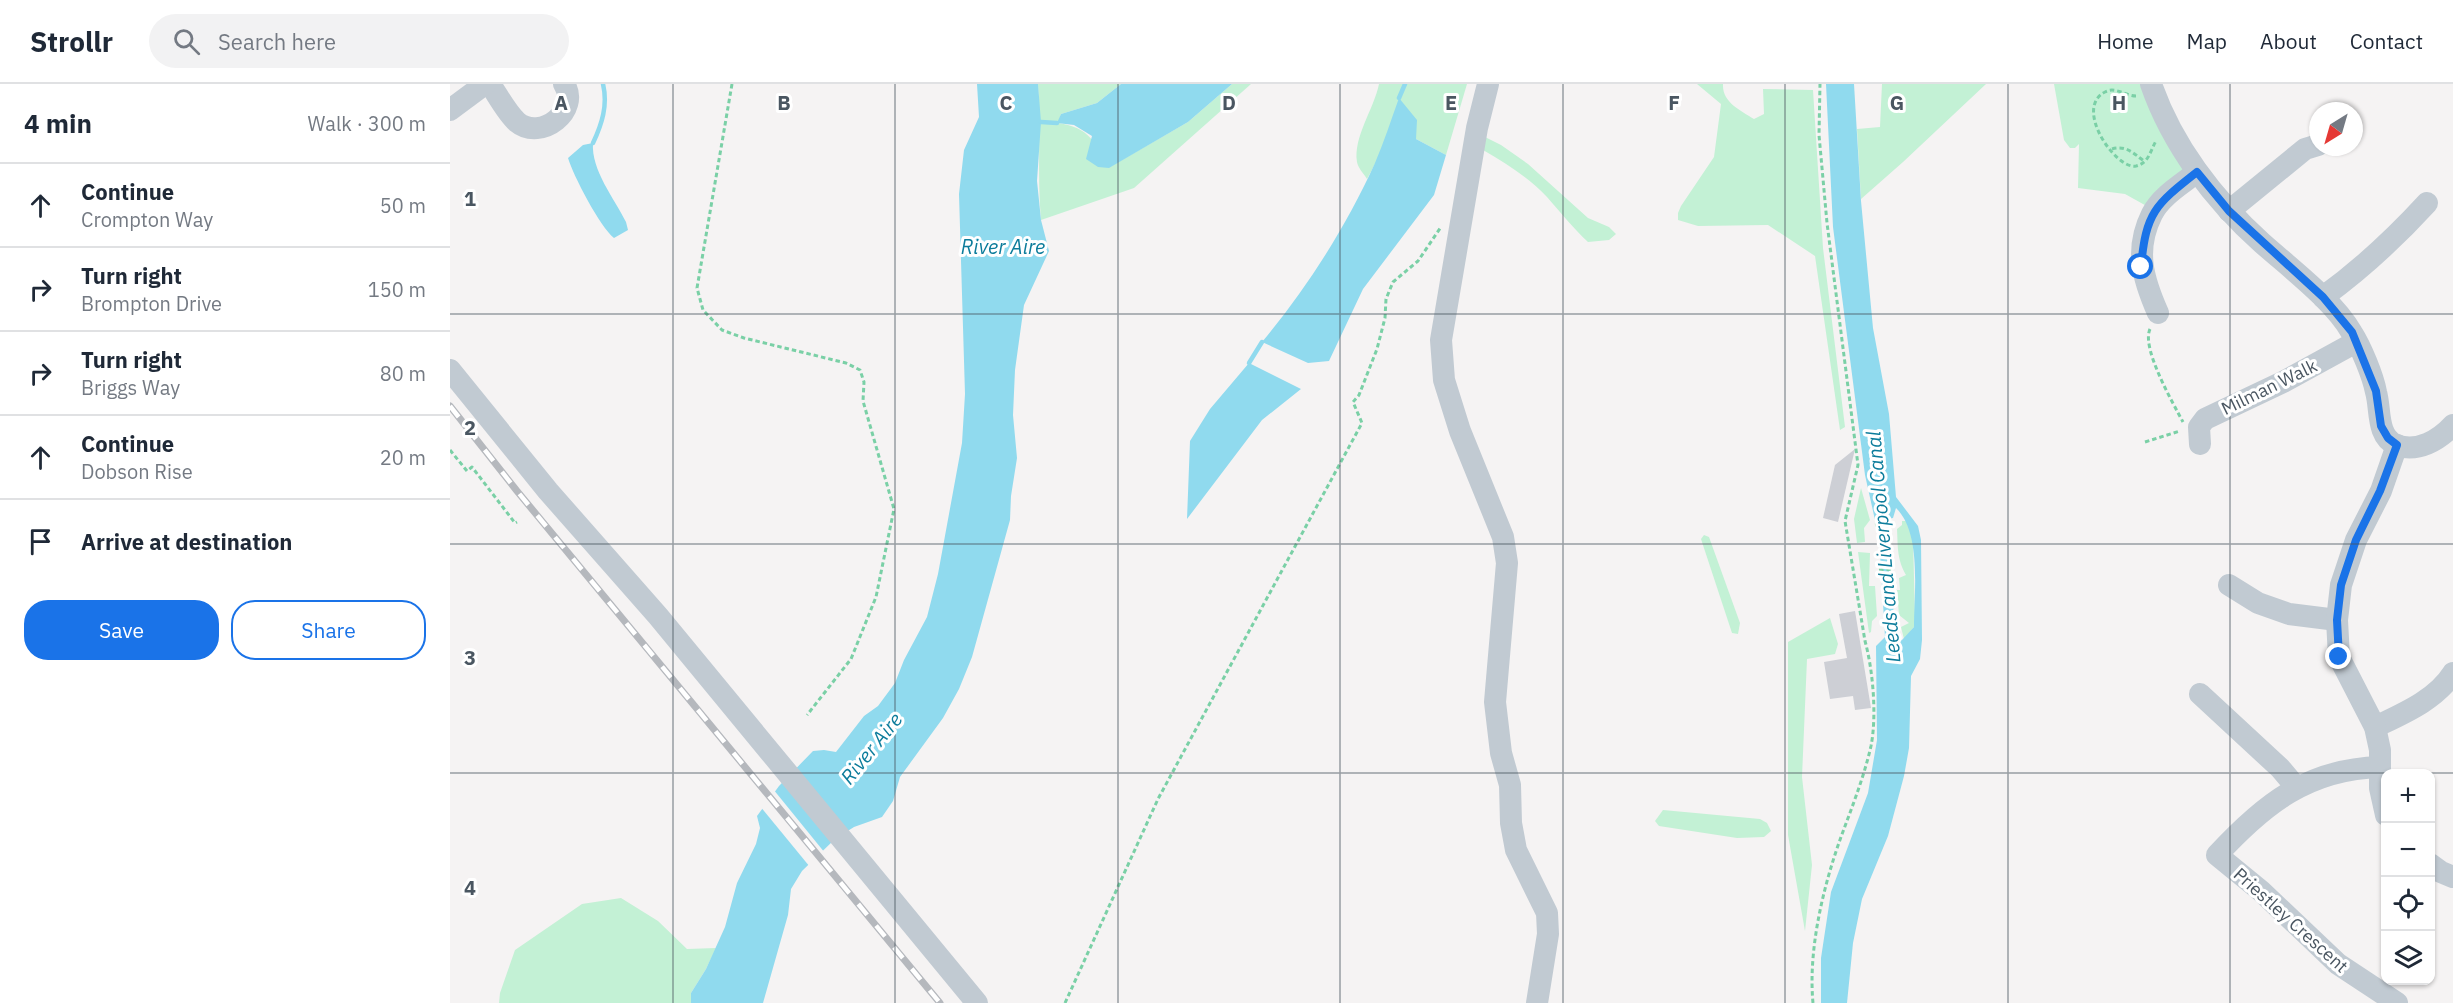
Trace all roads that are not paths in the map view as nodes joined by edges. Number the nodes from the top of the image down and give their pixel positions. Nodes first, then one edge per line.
1 (564, 84) edge
2 (1488, 84) edge
3 (2151, 86) edge
4 (482, 87) edge
5 (450, 110) edge
6 (2309, 148) edge
7 (2197, 172) junction
8 (2427, 203) dead end
9 (2229, 211) junction
10 (2323, 297) junction
11 (2158, 313) road end
12 (2356, 342) junction
13 (450, 370) edge
14 (2453, 425) edge
15 (2200, 444) dead end
16 (2397, 445) junction
17 (2229, 585) dead end
18 (2337, 620) junction
19 (2453, 673) edge
20 (2200, 694) dead end
21 (2375, 727) junction
22 (2380, 767) junction
23 (2296, 787) junction
24 (2381, 793) edge
25 (2435, 867) edge
26 (2453, 877) edge
27 (977, 1003) edge
28 (1537, 1003) edge
29 (2397, 1003) edge

1 - 4 street
2 - 28 street
3 - 7 street
4 - 5 street
6 - 9 street
7 - 9 street
7 - 11 street
8 - 10 street
9 - 10 street
10 - 12 street
12 - 15 street, Milman Walk
12 - 16 street
13 - 27 street
14 - 16 street
16 - 18 street
17 - 18 street
18 - 21 street
19 - 21 street
20 - 23 street
21 - 22 street
22 - 23 street
22 - 24 street
23 - 29 street, Priestley Crescent
25 - 26 street

